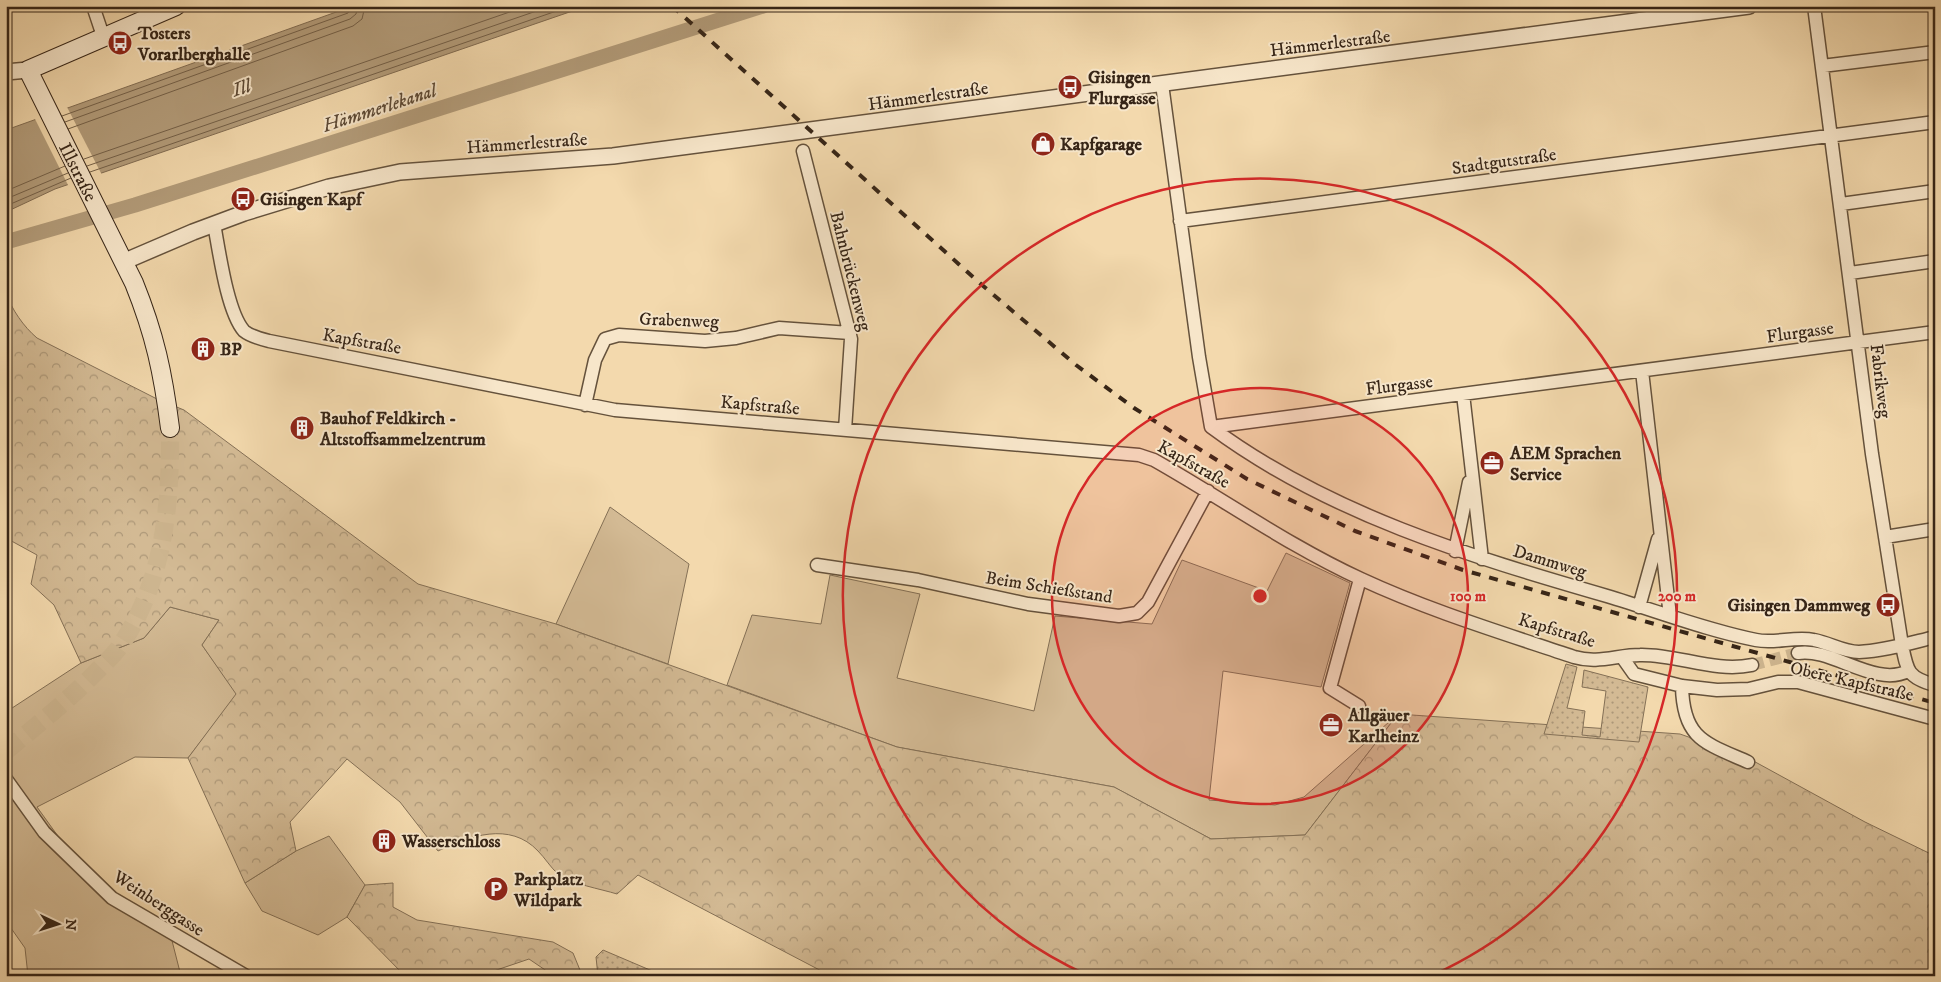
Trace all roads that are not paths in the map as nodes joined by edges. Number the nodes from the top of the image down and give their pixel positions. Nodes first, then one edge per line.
1 (93, 6) edge
2 (176, 6) edge
3 (1749, 6) edge
4 (1814, 6) edge
5 (103, 36) junction
6 (1935, 52) edge
7 (1822, 66) junction
8 (28, 70) junction
9 (6, 72) edge
10 (1162, 84) junction
11 (1935, 122) edge
12 (1831, 135) junction
13 (803, 151) dead end
14 (1935, 191) edge
15 (1841, 204) junction
16 (1180, 221) junction
17 (214, 224) junction
18 (1935, 261) edge
19 (123, 262) junction
20 (1850, 273) junction
21 (1935, 332) edge
22 (850, 333) junction
23 (1858, 342) junction
24 (1642, 371) junction
25 (1463, 394) junction
26 (585, 405) junction
27 (1211, 427) junction
28 (170, 428) tunnel mouth
29 (844, 430) junction
30 (1471, 470) junction
31 (1208, 491) junction
32 (1935, 529) edge
33 (1660, 532) junction
34 (1885, 537) junction
35 (1455, 551) junction
36 (1482, 559) junction
37 (816, 565) dead end
38 (1360, 579) junction
39 (1640, 606) junction
40 (1670, 616) junction
41 (1935, 637) edge
42 (1902, 645) junction
43 (1798, 653) tunnel mouth
44 (1622, 657) junction
45 (1752, 666) tunnel mouth
46 (1908, 671) junction
47 (1935, 685) edge
48 (1682, 686) junction
49 (1359, 706) dead end
50 (1935, 719) edge
51 (1748, 762) dead end
52 (6, 779) edge
53 (246, 976) edge

1 - 5 street
2 - 5 main road
3 - 10 street, Hämmerlestraße
4 - 7 street, Fabrikweg
5 - 8 main road
6 - 7 street
7 - 12 street, Fabrikweg
8 - 9 street
8 - 19 main road, Illstraße
10 - 16 street
10 - 17 street, Hämmerlestraße
11 - 12 street, Stadtgutstraße
12 - 15 street, Fabrikweg
12 - 16 street, Stadtgutstraße
13 - 22 street, Bahnbrückenweg
14 - 15 street
15 - 20 street, Fabrikweg
16 - 27 street
17 - 19 street, Hämmerlestraße
17 - 26 street, Kapfstraße
18 - 20 street
19 - 28 main road, Illstraße
20 - 23 street, Fabrikweg
21 - 23 street, Flurgasse
22 - 26 street, Grabenweg
22 - 29 street, Bahnbrückenweg
23 - 24 street, Flurgasse
23 - 34 street, Fabrikweg
24 - 25 street, Flurgasse
24 - 33 street
25 - 27 street, Flurgasse
25 - 30 street
26 - 29 street, Kapfstraße
27 - 35 street, Dammweg
29 - 31 street, Kapfstraße
30 - 35 street
30 - 36 street
31 - 37 street, Beim Schießstand
31 - 38 street, Kapfstraße
32 - 34 street
33 - 39 street
33 - 40 street
34 - 42 street, Fabrikweg
35 - 36 street, Dammweg
36 - 39 street, Dammweg
38 - 44 street, Kapfstraße
38 - 49 street
39 - 40 street, Dammweg
40 - 42 street, Dammweg
41 - 42 street, Dammweg
42 - 46 street, Fabrikweg
43 - 46 street
44 - 45 street, Kapfstraße
44 - 48 street, Obere Kapfstraße
46 - 47 street
48 - 50 street, Obere Kapfstraße
48 - 51 street
52 - 53 street, Weinberggasse

